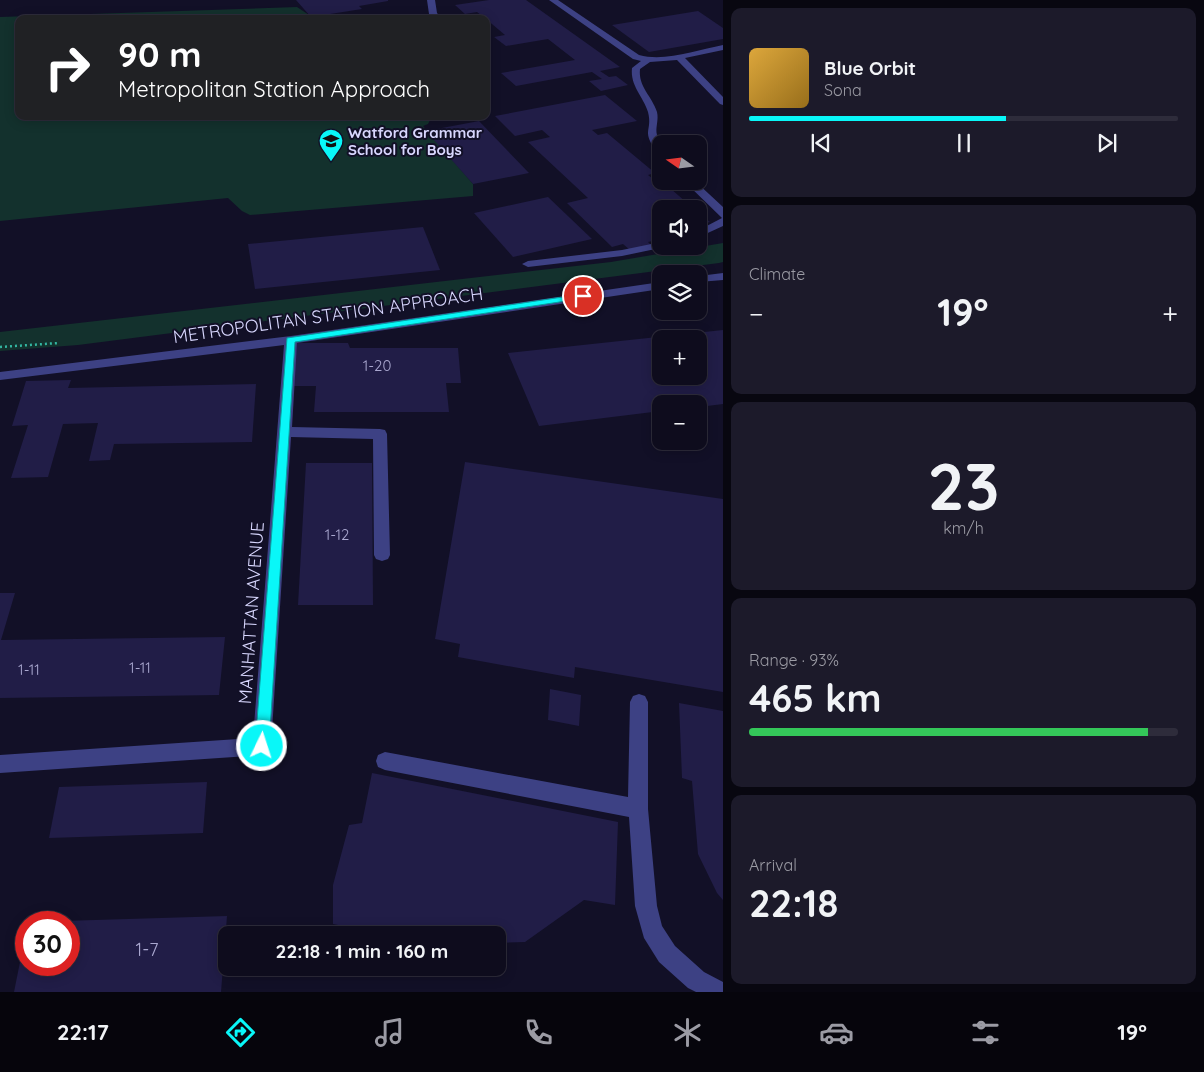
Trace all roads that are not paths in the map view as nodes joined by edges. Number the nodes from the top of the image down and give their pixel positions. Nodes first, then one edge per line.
1 (431, 0) edge
2 (553, 0) edge
3 (434, 15) edge
4 (723, 47) edge
5 (678, 58) junction
6 (648, 60) junction
7 (723, 102) edge
8 (652, 140) edge
9 (699, 190) edge
10 (723, 215) edge
11 (723, 221) edge
12 (707, 230) edge
13 (652, 247) edge
14 (528, 264) dead end
15 (723, 276) edge
16 (707, 278) edge
17 (652, 286) edge
18 (291, 340) junction
19 (0, 376) edge
20 (283, 432) junction
21 (382, 555) dead end
22 (639, 702) dead end
23 (385, 761) dead end
24 (0, 764) edge
25 (638, 809) junction
26 (720, 992) edge

1 - 3 street
2 - 6 street
4 - 5 street
5 - 6 street
5 - 7 street
6 - 8 street
9 - 10 street
11 - 12 street
13 - 14 street
15 - 16 street
17 - 18 street, METROPOLITAN STATION APPROACH
18 - 19 street, METROPOLITAN STATION APPROACH
18 - 20 street, MANHATTAN AVENUE
20 - 21 street
20 - 24 street, MANHATTAN AVENUE
22 - 25 street
23 - 25 street
25 - 26 street

